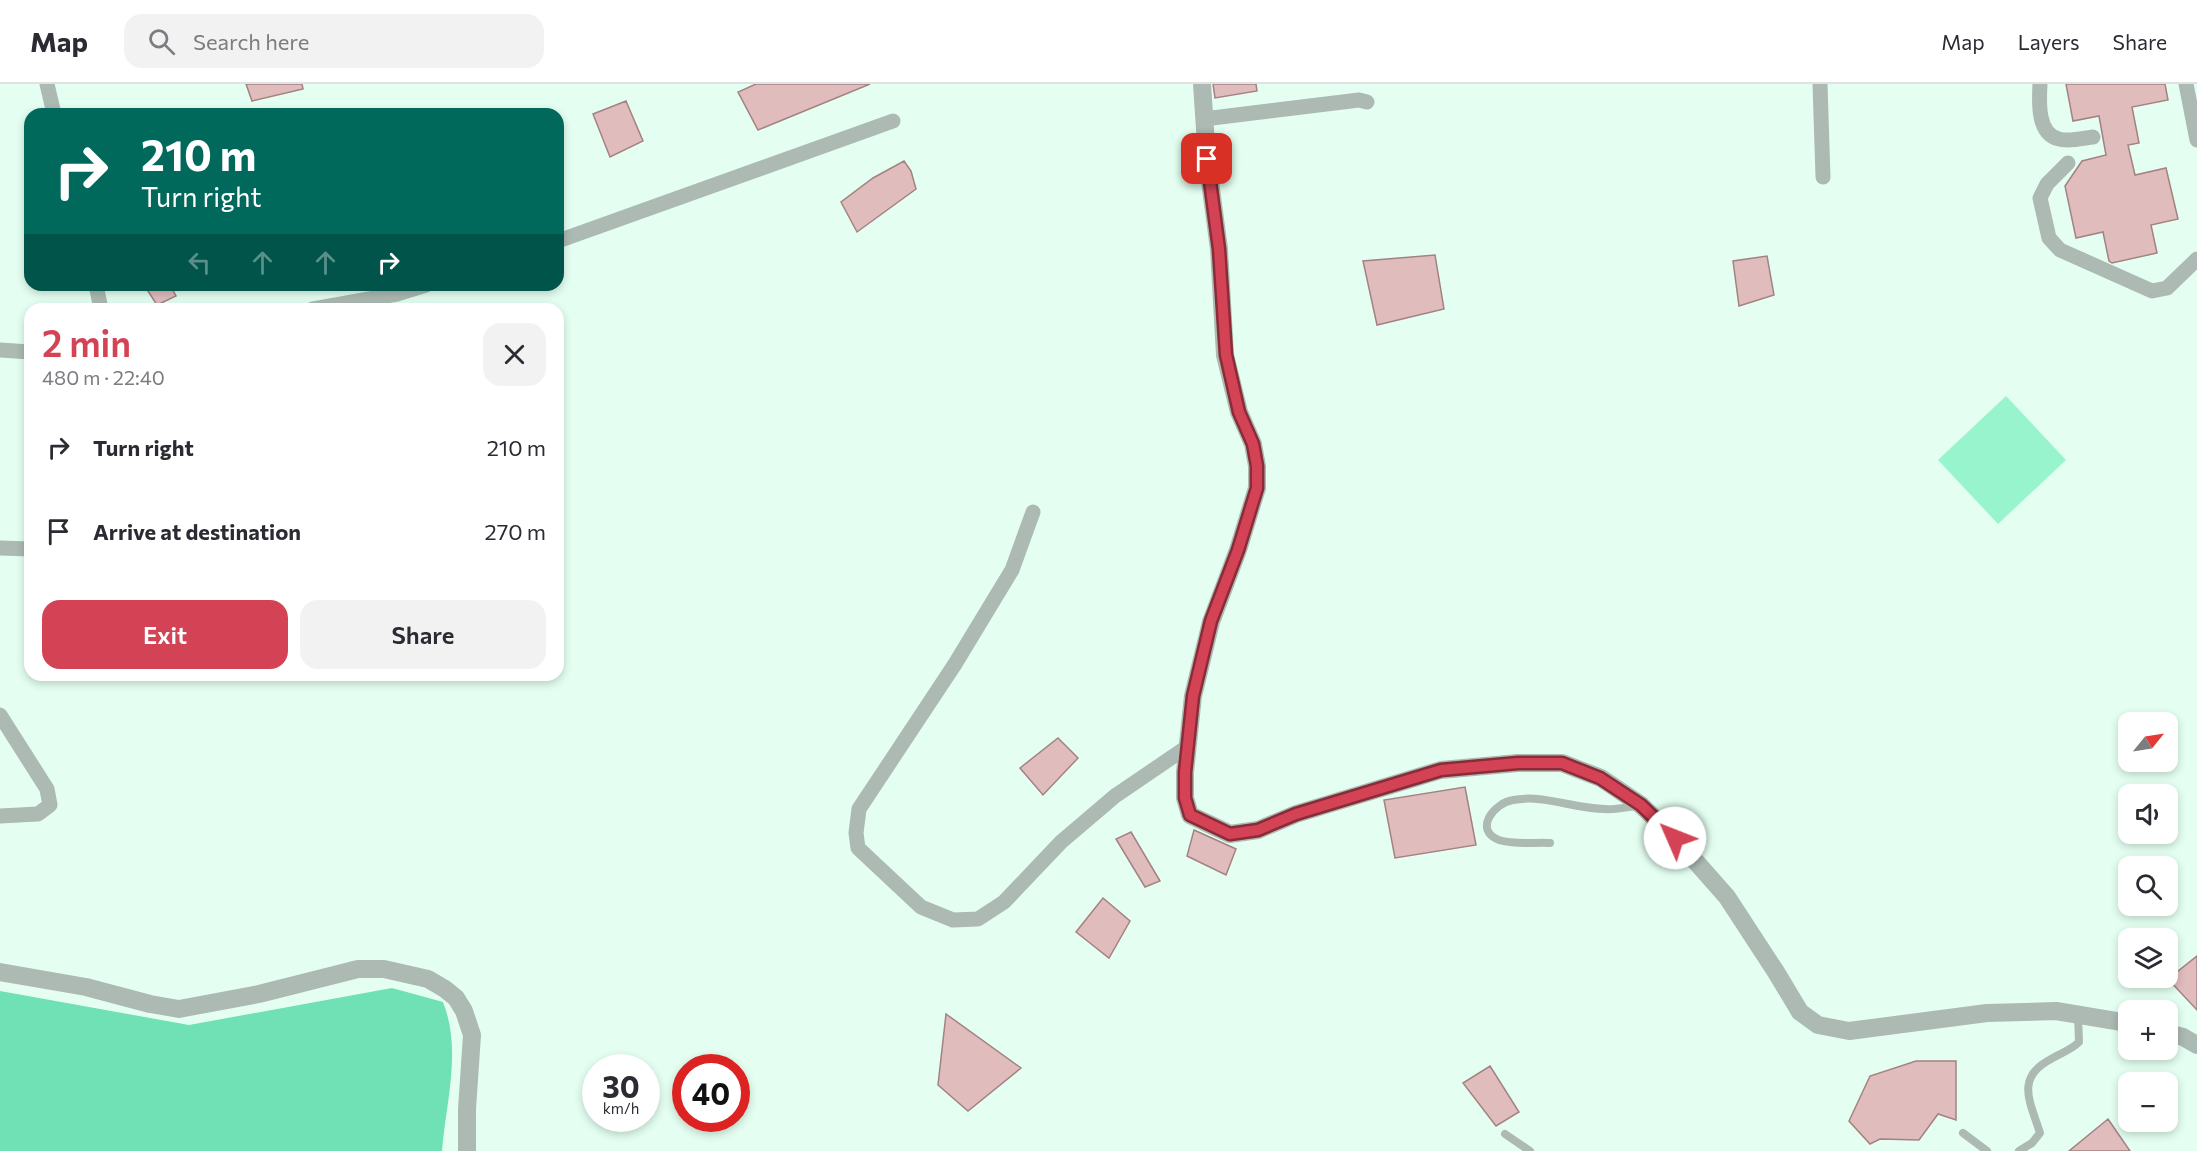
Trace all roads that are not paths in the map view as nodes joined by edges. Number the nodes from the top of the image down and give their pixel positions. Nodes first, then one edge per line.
1 (47, 84) edge
2 (1202, 84) edge
3 (1820, 84) edge
4 (2040, 84) edge
5 (2186, 84) edge
6 (1367, 102) dead end
7 (53, 108) edge
8 (1204, 119) junction
9 (893, 121) dead end
10 (2093, 137) dead end
11 (2197, 140) edge
12 (2068, 163) dead end
13 (1823, 177) dead end
14 (564, 239) edge
15 (2197, 259) edge
16 (407, 291) edge
17 (347, 303) edge
18 (0, 350) edge
19 (24, 352) edge
20 (1033, 512) dead end
21 (0, 548) edge
22 (24, 549) edge
23 (0, 715) edge
24 (1187, 747) junction
25 (1641, 805) junction
26 (0, 816) edge
27 (1550, 843) dead end
28 (0, 972) edge
29 (2078, 1015) junction
30 (2118, 1021) edge
31 (2178, 1036) edge
32 (2197, 1045) edge
33 (1963, 1133) dead end
34 (1505, 1134) dead end
35 (467, 1151) edge
36 (1530, 1151) edge
37 (1987, 1151) edge
38 (2019, 1151) edge

1 - 7 street
2 - 8 street
3 - 13 street
4 - 10 street
5 - 11 street
6 - 8 street
8 - 24 street
9 - 14 street
12 - 15 street
16 - 17 street
18 - 19 street
20 - 24 street
21 - 22 street
23 - 26 street
24 - 25 street
25 - 27 lane
25 - 29 street
28 - 35 street
29 - 30 street
29 - 38 lane
31 - 32 street
33 - 37 lane
34 - 36 lane

